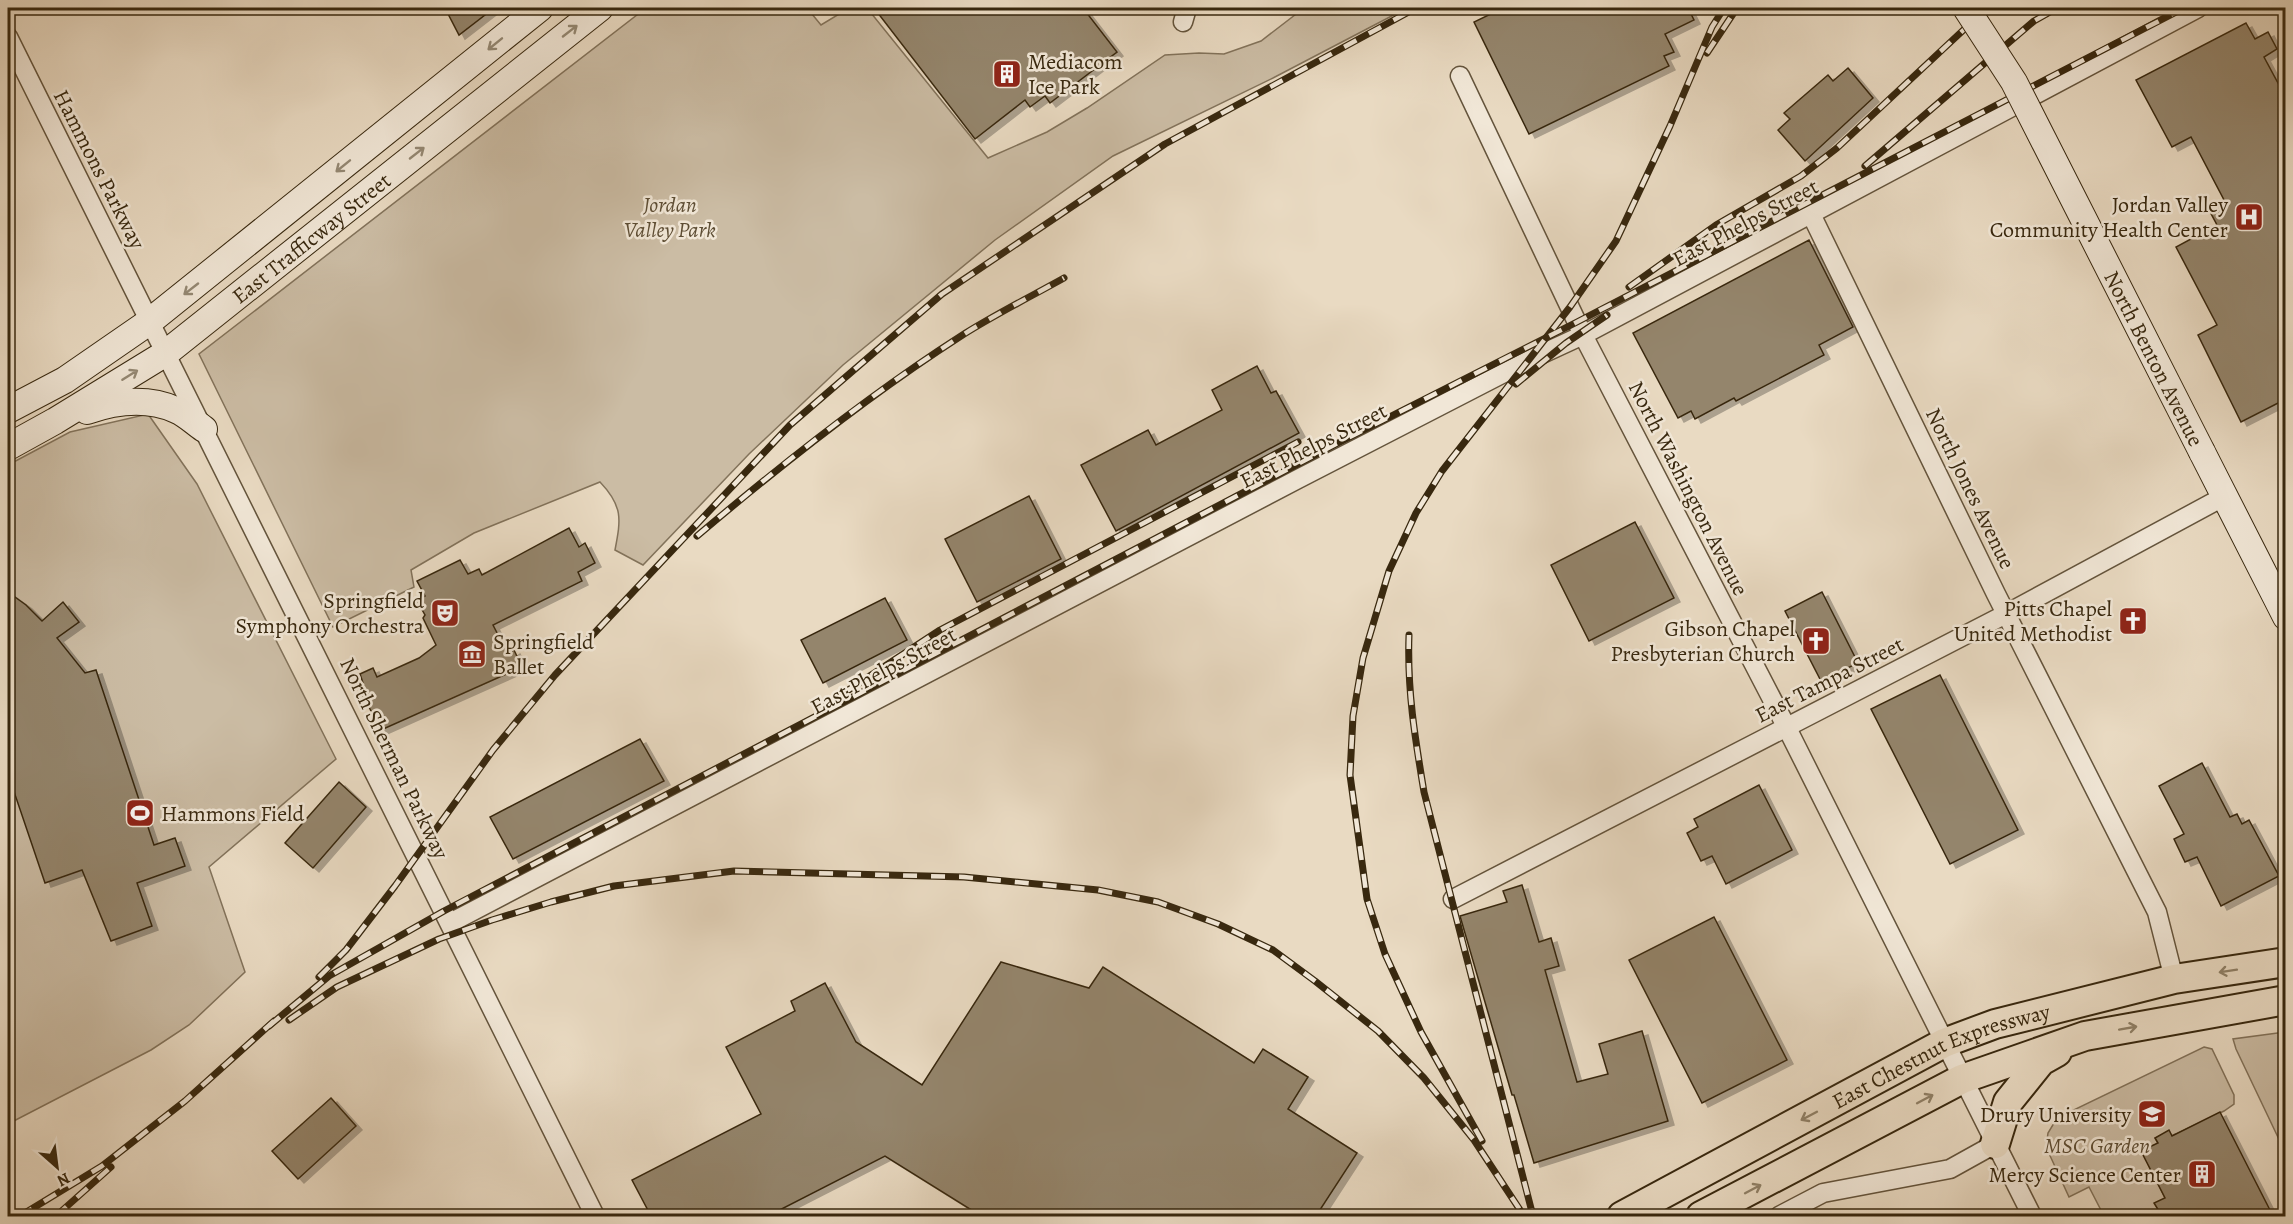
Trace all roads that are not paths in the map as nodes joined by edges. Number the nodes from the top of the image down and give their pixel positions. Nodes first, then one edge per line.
1 (540, 8) edge
2 (600, 8) edge
3 (1966, 8) edge
4 (2198, 8) edge
5 (8, 37) edge
6 (1460, 76) dead end
7 (1811, 214) junction
8 (149, 322) junction
9 (1583, 335) junction
10 (165, 353) junction
11 (8, 410) edge
12 (56, 421) junction
13 (204, 429) junction
14 (8, 447) edge
15 (2225, 496) junction
16 (2006, 614) junction
17 (2286, 617) edge
18 (1787, 728) junction
19 (1453, 899) dead end
20 (450, 923) junction
21 (2286, 963) edge
22 (2174, 979) junction
23 (2286, 1000) edge
24 (2085, 1036) junction
25 (1944, 1043) junction
26 (1962, 1079) junction
27 (1995, 1144) junction
28 (596, 1216) edge
29 (1622, 1216) edge
30 (1701, 1216) edge
31 (1779, 1216) edge
32 (2032, 1216) edge

1 -> 8 main road, East Trafficway Street
10 -> 2 main road, East Trafficway Street
3 - 15 main road, North Benton Avenue, bridge
4 - 7 street, East Phelps Street
5 - 8 street, Hammons Parkway
6 - 9 street, North Washington Avenue
7 - 9 street, East Phelps Street
7 - 16 street, North Jones Avenue
8 - 10 street, North Sherman Parkway
8 - 11 main road, East Trafficway Street
9 - 18 street, North Washington Avenue
9 - 20 street, East Phelps Street
12 -> 10 main road, East Trafficway Street
10 - 13 street, North Sherman Parkway
12 - 13 main road
12 - 14 main road, East Trafficway Street
13 - 20 street, North Sherman Parkway
15 - 16 street, East Tampa Street
15 - 17 main road, North Benton Avenue
16 - 18 street, East Tampa Street
16 - 22 street, North Jones Avenue
18 - 19 street, East Tampa Street
18 - 25 street, North Washington Avenue
20 - 28 street, North Sherman Parkway
21 -> 22 main road, East Chestnut Expressway
22 - 25 main road, East Chestnut Expressway
24 -> 23 main road, East Chestnut Expressway
24 - 26 main road, East Chestnut Expressway
24 - 27 main road
25 - 26 street, North Washington Avenue
25 -> 29 main road, East Chestnut Expressway
26 - 27 street, North Washington Avenue
30 -> 26 main road, East Chestnut Expressway
27 - 31 street
27 - 32 street, North Washington Avenue

